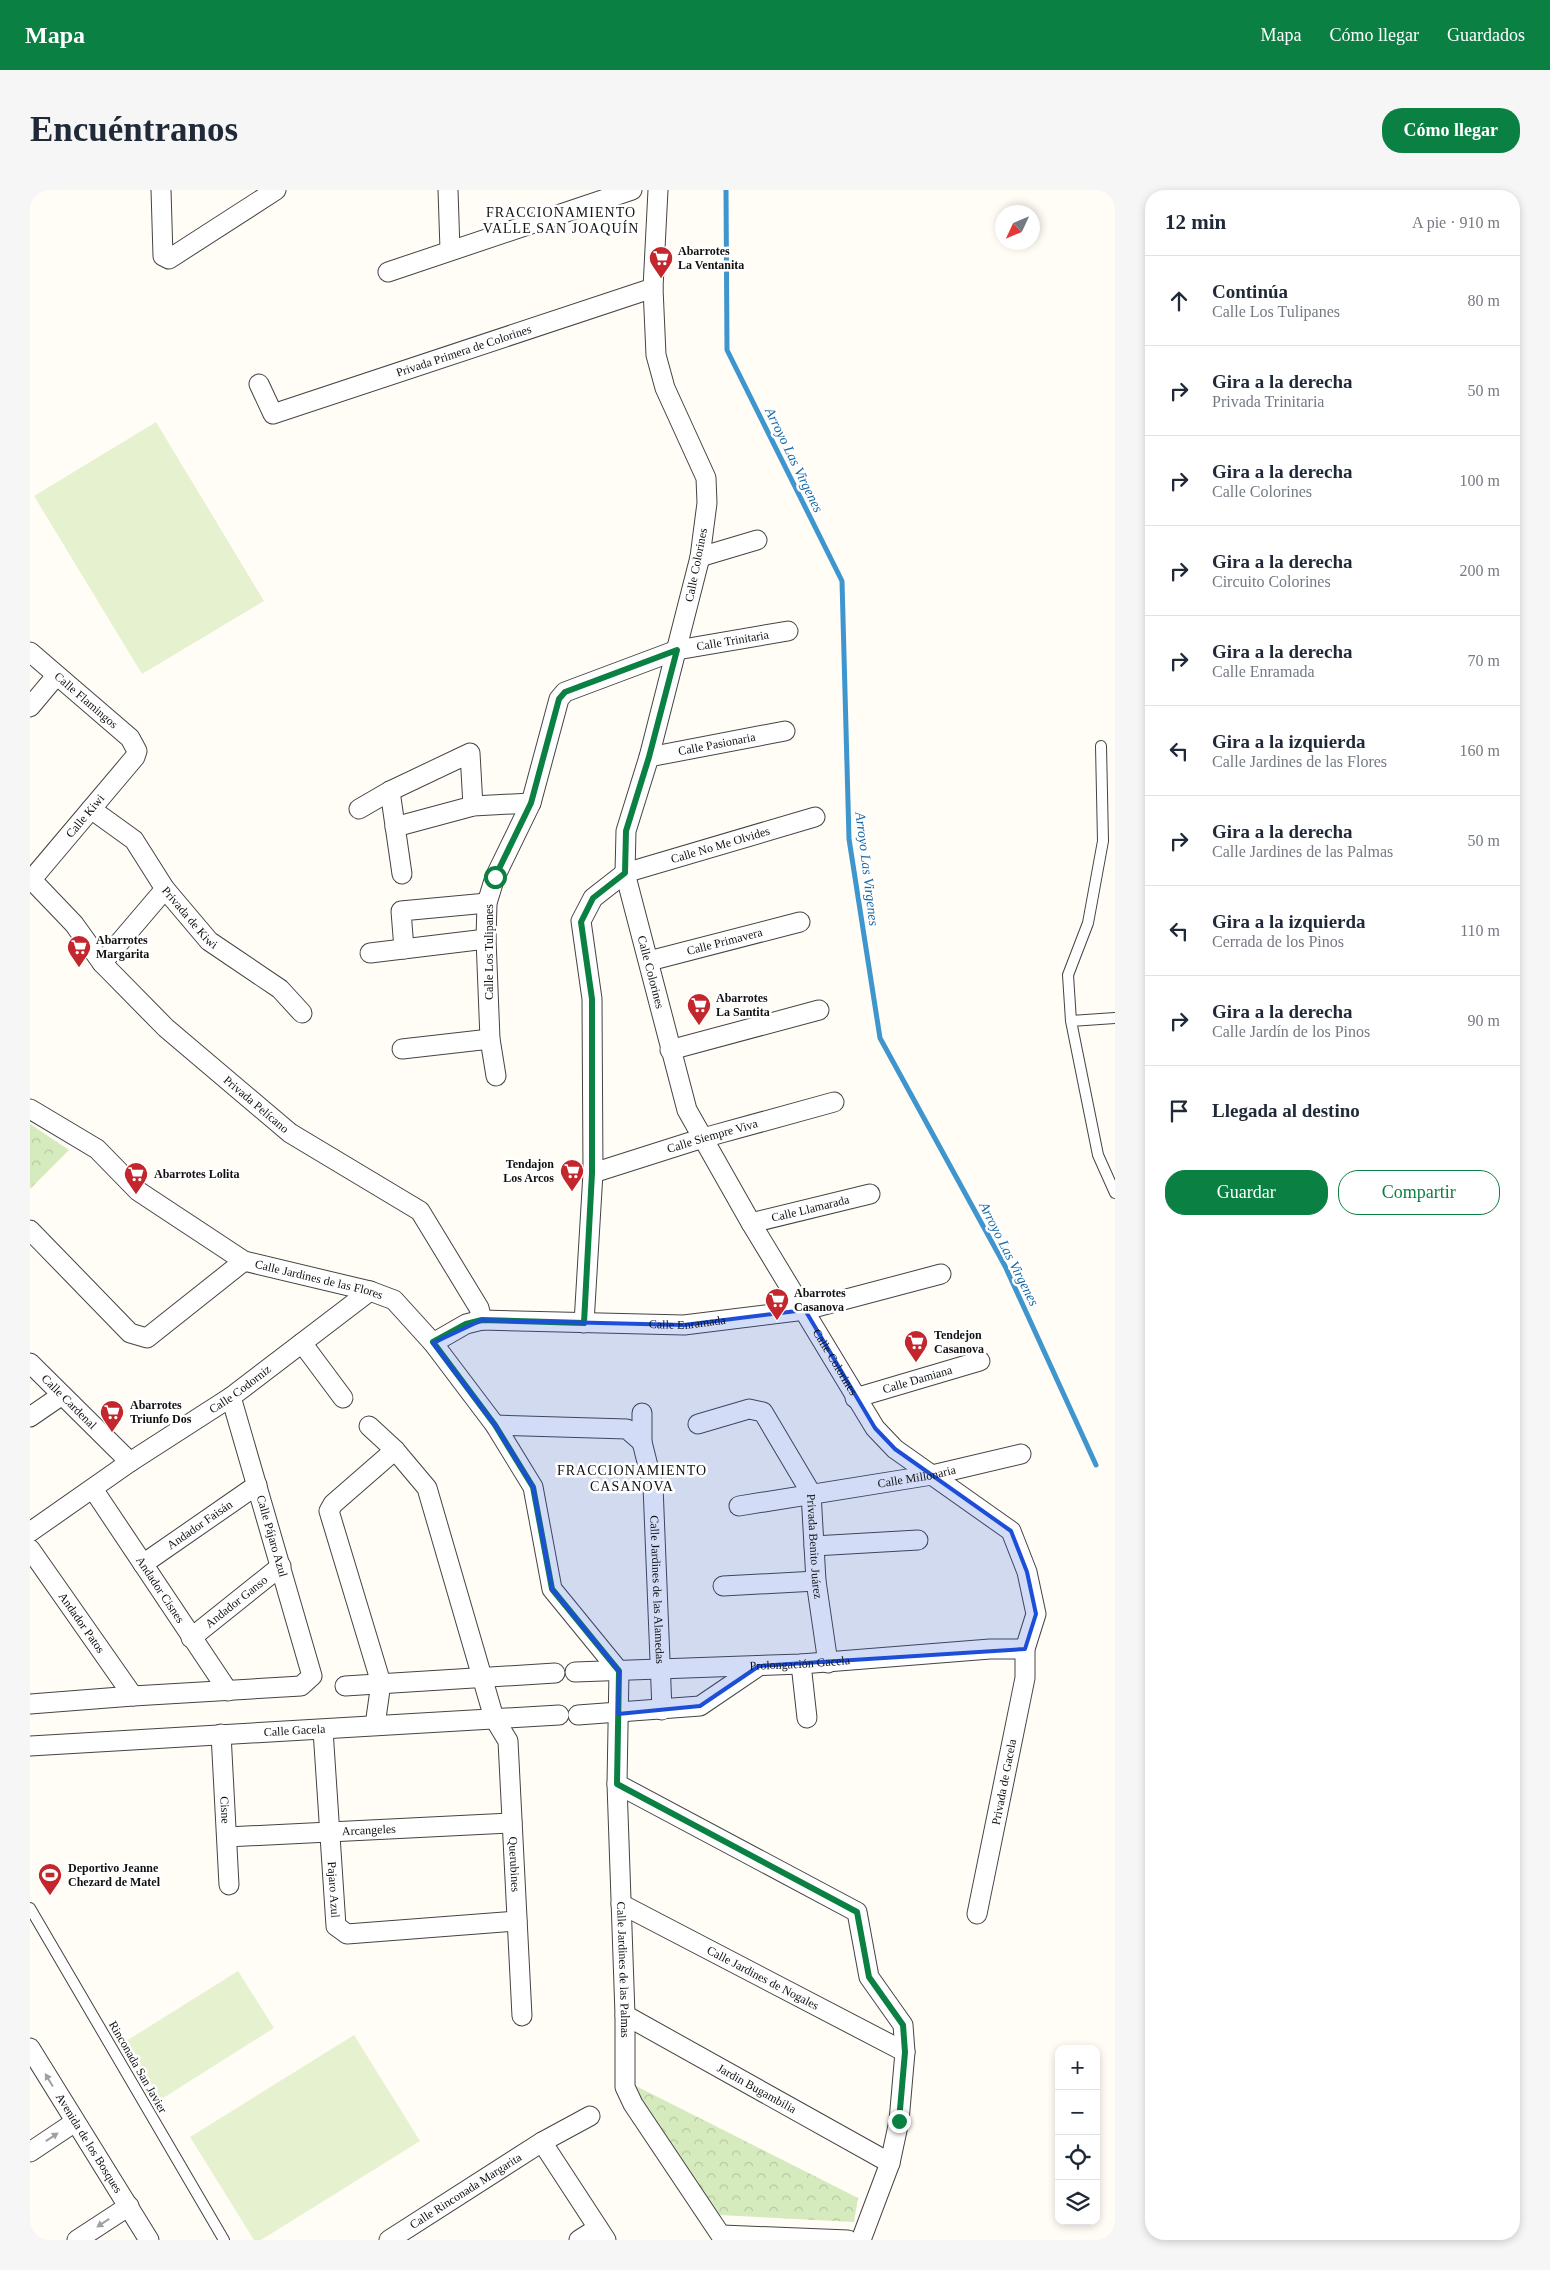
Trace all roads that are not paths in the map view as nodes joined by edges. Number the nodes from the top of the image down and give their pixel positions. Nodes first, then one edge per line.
1 (161, 190) edge
2 (276, 190) edge
3 (448, 190) edge
4 (632, 190) edge
5 (658, 190) edge
6 (450, 250) junction
7 (388, 272) dead end
8 (653, 288) junction
9 (259, 384) dead end
10 (757, 540) dead end
11 (700, 557) junction
12 (788, 631) dead end
13 (677, 650) junction
14 (30, 652) edge
15 (56, 676) junction
16 (565, 692) joint
17 (30, 707) edge
18 (785, 731) dead end
19 (1101, 746) dead end
20 (137, 751) joint
21 (649, 757) junction
22 (390, 791) junction
23 (531, 803) junction
24 (473, 806) junction
25 (91, 809) junction
26 (359, 809) dead end
27 (816, 817) dead end
28 (395, 827) junction
29 (625, 873) junction
30 (402, 874) dead end
31 (31, 879) edge
32 (165, 889) junction
33 (487, 903) junction
34 (800, 922) dead end
35 (486, 939) junction
36 (404, 949) junction
37 (370, 953) dead end
38 (649, 961) junction
39 (102, 963) junction
40 (819, 1010) dead end
41 (302, 1013) dead end
42 (1115, 1018) edge
43 (1071, 1021) junction
44 (490, 1039) junction
45 (402, 1049) dead end
46 (670, 1050) junction
47 (496, 1076) dead end
48 (834, 1102) dead end
49 (30, 1109) edge
50 (703, 1138) junction
51 (592, 1173) junction
52 (1115, 1193) edge
53 (870, 1194) dead end
54 (751, 1223) junction
55 (30, 1230) edge
56 (244, 1261) junction
57 (941, 1274) dead end
58 (370, 1292) junction
59 (805, 1310) junction
60 (482, 1320) junction
61 (584, 1323) junction
62 (433, 1342) junction
63 (302, 1343) junction
64 (980, 1360) dead end
65 (30, 1363) edge
66 (62, 1395) junction
67 (230, 1397) junction
68 (344, 1398) dead end
69 (855, 1398) junction
70 (642, 1412) dead end
71 (30, 1417) edge
72 (698, 1424) dead end
73 (495, 1425) junction
74 (369, 1426) dead end
75 (642, 1442) junction
76 (394, 1450) junction
77 (1021, 1454) dead end
78 (130, 1462) junction
79 (932, 1475) junction
80 (257, 1485) junction
81 (93, 1489) junction
82 (811, 1494) junction
83 (739, 1506) dead end
84 (30, 1532) edge
85 (918, 1540) dead end
86 (814, 1546) junction
87 (30, 1549) edge
88 (143, 1564) junction
89 (281, 1566) junction
90 (816, 1581) junction
91 (723, 1586) dead end
92 (191, 1638) junction
93 (1025, 1649) junction
94 (828, 1663) junction
95 (801, 1664) junction
96 (759, 1666) junction
97 (660, 1668) junction
98 (619, 1671) junction
99 (575, 1672) dead end
100 (555, 1673) dead end
101 (482, 1676) junction
102 (381, 1683) junction
103 (345, 1686) dead end
104 (228, 1691) junction
105 (132, 1696) junction
106 (32, 1701) edge
107 (662, 1710) junction
108 (558, 1714) dead end
109 (618, 1714) junction
110 (578, 1715) dead end
111 (494, 1718) junction
112 (807, 1718) dead end
113 (375, 1725) junction
114 (323, 1730) junction
115 (221, 1734) junction
116 (30, 1746) edge
117 (617, 1784) junction
118 (512, 1823) junction
119 (330, 1830) junction
120 (227, 1837) junction
121 (229, 1886) dead end
122 (621, 1904) junction
123 (30, 1908) edge
124 (977, 1914) dead end
125 (517, 1921) junction
126 (625, 2015) junction
127 (522, 2016) dead end
128 (30, 2048) edge
129 (905, 2052) junction
130 (590, 2116) dead end
131 (75, 2122) junction
132 (542, 2142) junction
133 (30, 2152) edge
134 (890, 2163) junction
135 (129, 2206) junction
136 (602, 2234) edge
137 (723, 2238) edge
138 (77, 2240) edge
139 (149, 2240) edge
140 (224, 2240) edge
141 (389, 2240) edge
142 (578, 2240) edge
143 (848, 2240) edge
144 (861, 2240) edge

1 - 2 street
3 - 6 street
4 - 6 street
5 - 8 street, Calle Colorines
6 - 7 street
8 - 9 street, Privada Primera de Colorines
8 - 11 street, Calle Colorines
10 - 11 street
11 - 13 street, Calle Colorines
12 - 13 street, Calle Trinitaria
13 - 16 street, Calle Trinitaria
13 - 21 street, Calle Colorines
14 - 15 street, Calle Flamingos
15 - 17 street
15 - 20 street, Calle Flamingos
16 - 23 street, Calle Los Tulipanes
18 - 21 street, Calle Pasionaria
19 - 43 lane
20 - 25 street, Calle Kiwi
21 - 29 street, Calle Colorines
22 - 24 street
22 - 26 street
22 - 28 street
23 - 24 street
23 - 33 street, Calle Los Tulipanes
24 - 28 street
25 - 31 street, Calle Kiwi
25 - 32 street, Privada de Kiwi
27 - 29 street, Calle No Me Olvides
28 - 30 street
29 - 38 street, Calle Colorines
29 - 51 street
31 - 39 street, Privada Pelícano
32 - 39 street
32 - 41 street, Privada de Kiwi
33 - 35 street, Calle Los Tulipanes
33 - 36 street
34 - 38 street, Calle Primavera
35 - 36 street
35 - 44 street, Calle Los Tulipanes
36 - 37 street
38 - 46 street, Calle Colorines
39 - 60 street, Privada Pelícano
40 - 46 street
42 - 43 lane
43 - 52 lane
44 - 45 street
44 - 47 street, Calle Los Tulipanes
46 - 50 street, Calle Colorines
48 - 50 street, Calle Siempre Viva
49 - 56 street, Calle Jardines de las Flores
50 - 51 street, Calle Siempre Viva
50 - 54 street, Calle Colorines
51 - 61 street
53 - 54 street, Calle Llamarada
54 - 59 street, Calle Colorines
55 - 56 street
56 - 58 street, Calle Jardines de las Flores
57 - 59 street, Calle Enramada
58 - 62 street, Calle Jardines de las Flores
58 - 63 street, Calle Codorniz
59 - 61 street, Calle Enramada
59 - 69 street, Calle Colorines
60 - 61 street, Calle Enramada
60 - 62 street, Calle Enramada
62 - 73 street, Calle Jardines de las Flores
63 - 67 street, Calle Codorniz
63 - 68 street
64 - 69 street, Calle Damiana
65 - 66 street, Calle Cardenal
66 - 71 street
66 - 78 street, Calle Cardenal
67 - 78 street, Calle Codorniz
67 - 80 street, Calle Pájaro Azul
69 - 79 street, Calle Colorines
70 - 75 street, Calle Jardines de las Alamedas
72 - 82 street, Privada Benito Juárez
73 - 75 street
73 - 98 street, Calle Jardines de las Flores
74 - 76 street, Querubines
75 - 97 street, Calle Jardines de las Alamedas
76 - 101 street, Querubines
76 - 102 street
77 - 79 street, Calle Millonaria
78 - 81 street, Calle Codorniz
79 - 82 street, Calle Millonaria
79 - 93 street, Calle Colorines
80 - 88 street, Andador Faisán
80 - 89 street, Calle Pájaro Azul
81 - 84 street, Calle Codorniz
81 - 88 street, Andador Cisnes
82 - 83 street, Calle Millonaria
82 - 86 street, Privada Benito Juárez
85 - 86 street
86 - 90 street, Privada Benito Juárez
87 - 105 street, Andador Patos
88 - 92 street, Andador Cisnes
89 - 92 street, Andador Ganso
89 - 104 street, Calle Pájaro Azul
90 - 91 street
90 - 94 street, Privada Benito Juárez
92 - 104 street, Andador Cisnes
93 - 94 street, Prolongación Gacela
93 - 124 street, Privada de Gacela
94 - 95 street, Prolongación Gacela
95 - 96 street, Prolongación Gacela
95 - 112 street
96 - 97 street, Prolongación Gacela
96 - 107 street
97 - 98 street, Prolongación Gacela
97 - 107 street, Calle Jardines de las Alamedas
98 - 99 street, Prolongación Gacela
98 - 109 street, Calle Jardines de las Palmas
100 - 101 street
101 - 102 street
101 - 111 street, Querubines
102 - 103 street
102 - 113 street
104 - 105 street
105 - 106 street
107 - 109 street
108 - 111 street, Calle Gacela
109 - 110 street
109 - 117 street, Calle Jardines de las Palmas
111 - 113 street, Calle Gacela
111 - 118 street, Querubines
113 - 114 street, Calle Gacela
114 - 115 street, Calle Gacela
114 - 119 street, Pajaro Azul
115 - 116 street, Calle Gacela
115 - 120 street, Cisne
117 - 122 street, Calle Jardines de las Palmas
117 - 129 street
118 - 119 street, Arcangeles
118 - 125 street, Querubines
119 - 120 street, Arcangeles
119 - 125 street, Pajaro Azul
120 - 121 street, Cisne
122 - 126 street, Calle Jardines de las Palmas
122 - 129 street, Calle Jardines de Nogales
123 - 140 lane, Rinconada San Javier
125 - 127 street, Querubines
126 - 134 street, Jardin Bugambilia
126 - 137 street, Calle Jardines de las Palmas
131 -> 128 street, Avenida de los Bosques
129 - 134 street
130 - 132 street, Calle Rinconada Margarita
133 -> 131 street
131 - 135 street, Avenida de los Bosques
132 - 136 street
132 - 141 street, Calle Rinconada Margarita
134 - 144 street
135 -> 138 street
135 - 139 street, Avenida de los Bosques
136 - 142 street
137 - 143 street

